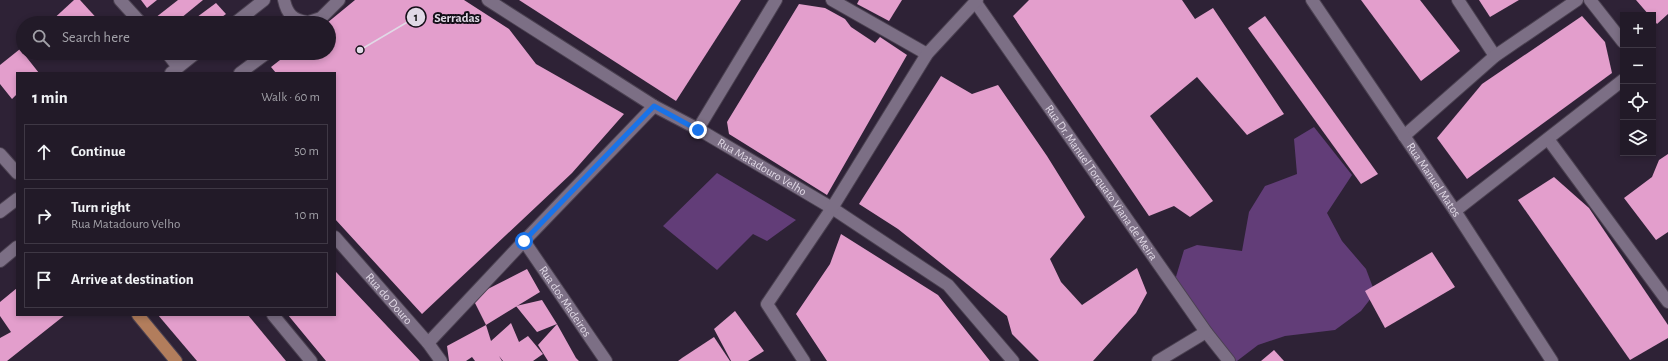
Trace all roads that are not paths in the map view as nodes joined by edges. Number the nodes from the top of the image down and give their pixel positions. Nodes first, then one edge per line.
1 (120, 0) edge
2 (264, 0) edge
3 (284, 0) edge
4 (488, 0) edge
5 (776, 0) edge
6 (832, 0) edge
7 (1312, 0) edge
8 (1458, 0) edge
9 (1577, 0) edge
10 (1590, 0) edge
11 (976, 1) edge
12 (334, 2) edge
13 (135, 16) edge
14 (243, 16) edge
15 (292, 16) edge
16 (323, 16) edge
17 (1620, 38) edge
18 (927, 54) junction
19 (1495, 56) junction
20 (170, 60) edge
21 (187, 60) edge
22 (257, 60) edge
23 (174, 70) edge
24 (241, 72) edge
25 (1620, 82) edge
26 (654, 106) junction
27 (698, 130) junction
28 (1404, 136) junction
29 (1548, 139) junction
30 (0, 154) edge
31 (16, 172) edge
32 (16, 200) edge
33 (832, 208) junction
34 (1455, 211) junction
35 (0, 212) edge
36 (336, 238) edge
37 (524, 241) junction
38 (16, 248) edge
39 (0, 261) edge
40 (1668, 302) edge
41 (139, 316) edge
42 (274, 316) edge
43 (1206, 332) junction
44 (428, 343) junction
45 (176, 361) edge
46 (311, 361) edge
47 (441, 361) edge
48 (606, 361) edge
49 (804, 361) edge
50 (1014, 361) edge
51 (1158, 361) edge
52 (1229, 361) edge
53 (1552, 361) edge

1 - 13 street
2 - 14 street
3 - 15 street
4 - 26 street, Rua Matadouro Velho
5 - 27 street
6 - 18 street
7 - 28 street, Rua Manuel Matos
8 - 19 street
9 - 19 street
10 - 17 street
11 - 18 street
11 - 43 street, Rua Dr. Manuel Torquato Viana de Meira
12 - 16 street
18 - 33 street
19 - 28 street
20 - 23 street
21 - 23 street
22 - 24 street
25 - 29 street
26 - 27 street, Rua Matadouro Velho
26 - 37 street
27 - 33 street, Rua Matadouro Velho
28 - 34 street, Rua Manuel Matos
29 - 34 street
29 - 40 street
30 - 31 street
32 - 35 street
33 - 49 street
33 - 50 street, Rua Matadouro Velho
34 - 53 street, Rua Manuel Matos
36 - 44 street, Rua do Douro
37 - 44 street
37 - 48 street, Rua dos Madeiros
38 - 39 street
41 - 45 main road
42 - 46 street
43 - 51 street
43 - 52 street, Rua Dr. Manuel Torquato Viana de Meira
44 - 47 street, Rua do Douro

